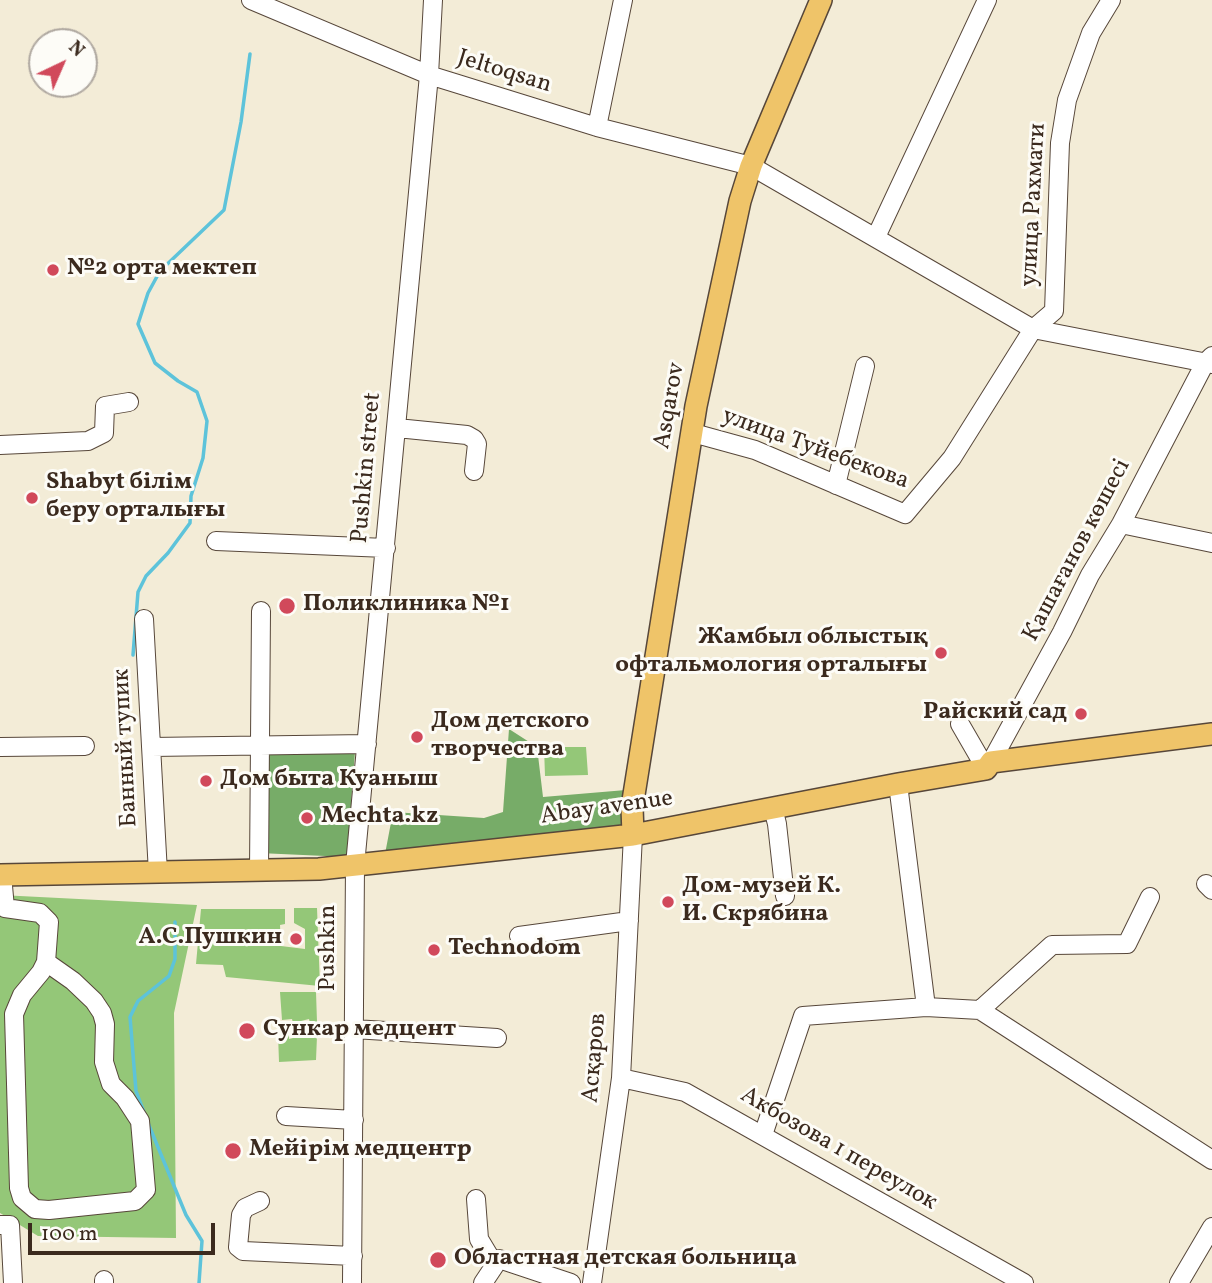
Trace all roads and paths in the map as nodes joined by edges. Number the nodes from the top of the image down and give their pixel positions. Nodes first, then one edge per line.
1 (251, 0) edge
2 (433, 0) edge
3 (623, 0) edge
4 (821, 0) edge
5 (987, 0) edge
6 (1111, 0) edge
7 (429, 75) junction
8 (597, 127) junction
9 (751, 166) junction
10 (876, 237) junction
11 (1033, 329) junction
12 (1210, 361) edge
13 (866, 366) dead end
14 (129, 402) dead end
15 (397, 428) junction
16 (693, 433) junction
17 (0, 444) edge
18 (474, 471) dead end
19 (836, 485) junction
20 (1121, 524) junction
21 (216, 541) dead end
22 (1212, 543) edge
23 (386, 548) junction
24 (261, 611) dead end
25 (144, 619) dead end
26 (960, 724) dead end
27 (1212, 734) edge
28 (259, 744) junction
29 (367, 744) junction
30 (85, 746) dead end
31 (0, 747) edge
32 (151, 747) junction
33 (988, 765) junction
34 (898, 784) junction
35 (773, 808) junction
36 (634, 835) junction
37 (355, 864) junction
38 (259, 871) junction
39 (158, 873) junction
40 (1, 875) edge
41 (785, 896) dead end
42 (1150, 897) dead end
43 (629, 921) junction
44 (519, 936) dead end
45 (46, 961) junction
46 (926, 1006) junction
47 (980, 1010) junction
48 (354, 1030) junction
49 (497, 1038) dead end
50 (621, 1078) junction
51 (286, 1116) dead end
52 (354, 1120) junction
53 (763, 1135) junction
54 (1212, 1160) edge
55 (476, 1199) dead end
56 (260, 1201) dead end
57 (5, 1225) edge
58 (1212, 1227) edge
59 (353, 1256) junction
60 (494, 1264) junction
61 (13, 1283) edge
62 (352, 1283) edge
63 (483, 1283) edge
64 (571, 1283) edge
65 (592, 1283) edge
66 (1024, 1283) edge
67 (1179, 1283) edge

1 - 7 street, Jeltoqsan
2 - 7 street
3 - 8 street
4 - 9 main road, Asqarov
5 - 10 street
6 - 11 street, улица Рахмати
7 - 8 street, Jeltoqsan
7 - 15 street, Pushkin street
8 - 9 street, Jeltoqsan
9 - 10 street
9 - 16 main road, Asqarov
10 - 11 street
11 - 12 street
11 - 19 street, улица Туйебекова
12 - 20 street, Қашағанов көшесі
13 - 19 street
14 - 17 street
15 - 18 street
15 - 23 street, Pushkin street
16 - 19 street, улица Туйебекова
16 - 36 main road, Asqarov
20 - 22 street
20 - 33 street, Қашағанов көшесі
21 - 23 street
23 - 29 street, Pushkin street
24 - 28 street
25 - 32 street, Банный тупик
26 - 33 street
27 - 33 main road, Abay avenue
28 - 29 street
28 - 32 street
28 - 38 street
29 - 37 street, Pushkin street
30 - 31 street
32 - 39 street, Банный тупик
33 - 34 main road, Abay avenue
34 - 35 main road, Abay avenue
34 - 46 street
35 - 36 main road, Abay avenue
35 - 41 street
36 - 37 main road, Abay avenue
36 - 43 street, Асқаров
37 - 38 main road, Abay avenue
37 - 48 street, Pushkin
38 - 39 main road, Abay avenue
39 - 40 main road, Abay avenue
40 - 45 street
42 - 47 street
43 - 44 street
43 - 50 street, Асқаров
45 - 45 street
46 - 47 street
46 - 53 street
47 - 54 street
48 - 49 street
48 - 52 street, Pushkin
50 - 53 street, Акбозова 1 переулок
50 - 65 street, Асқаров
51 - 52 street
52 - 59 street, Pushkin
53 - 66 street, Акбозова 1 переулок
55 - 60 street
56 - 59 street
57 - 61 street
58 - 67 street
59 - 62 street, Pushkin
60 - 63 street
60 - 64 street

